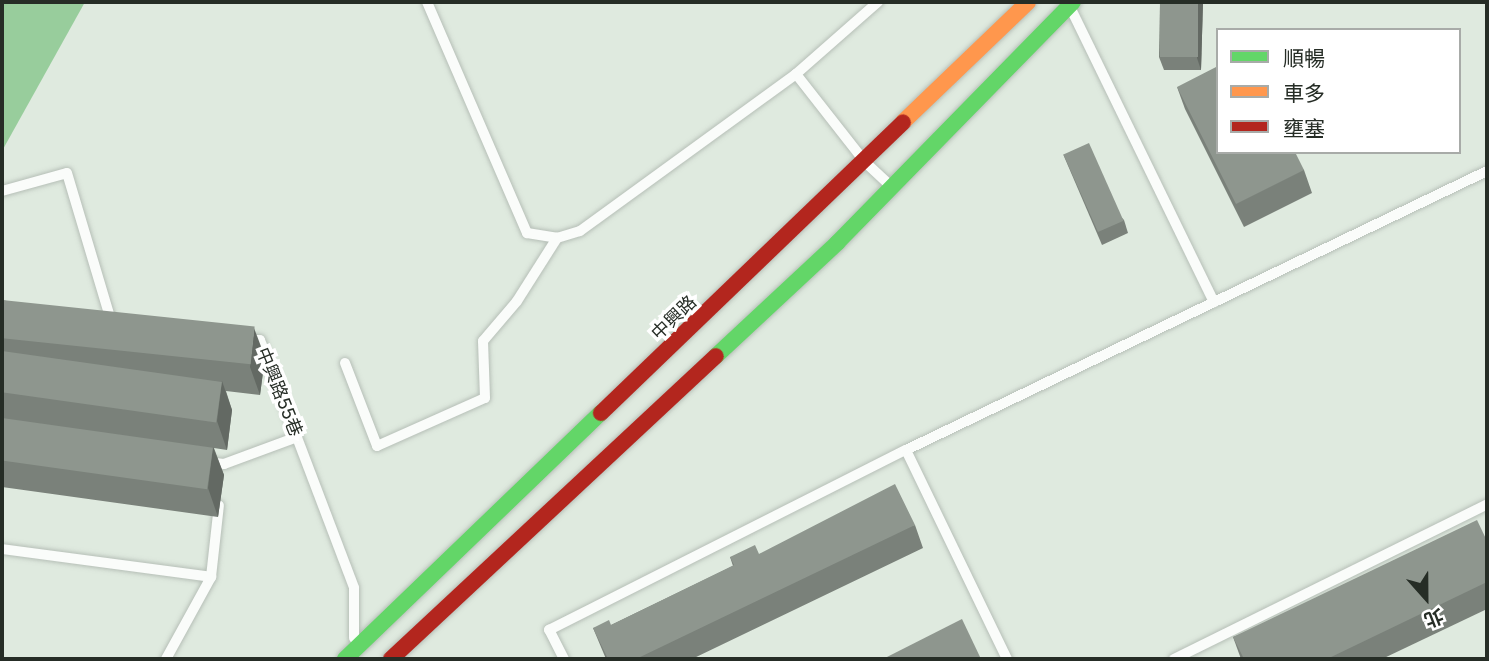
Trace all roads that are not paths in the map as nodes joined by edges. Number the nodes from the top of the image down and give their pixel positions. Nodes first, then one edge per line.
1 (427, 2) edge
2 (878, 2) edge
3 (1028, 2) edge
4 (1070, 3) edge
5 (796, 74) junction
6 (864, 162) junction
7 (1487, 171) edge
8 (894, 188) junction
9 (2, 191) edge
10 (557, 238) junction
11 (1214, 302) junction
12 (100, 325) edge
13 (113, 327) junction
14 (126, 328) edge
15 (233, 338) edge
16 (345, 363) dead end
17 (297, 437) junction
18 (906, 450) junction
19 (198, 461) edge
20 (224, 464) junction
21 (223, 477) dead end
22 (221, 489) dead end
23 (1487, 504) edge
24 (2, 549) edge
25 (211, 577) junction
26 (350, 654) edge
27 (166, 659) edge
28 (391, 659) edge
29 (564, 659) edge
30 (1007, 659) edge
31 (1174, 659) edge

1 - 10 lane
2 - 5 lane
3 - 6 main road, 中興路
4 - 8 main road
4 - 11 lane
5 - 6 lane
5 - 10 lane
6 - 8 lane
6 - 26 main road, 中興路
7 - 11 lane
8 - 28 main road
9 - 13 lane
10 - 16 lane
11 - 18 lane
12 - 13 lane
13 - 14 lane
15 - 17 lane, 中興路55巷
17 - 20 lane
17 - 26 lane, 中興路55巷
18 - 29 lane
18 - 30 lane
19 - 20 lane
20 - 21 lane
22 - 25 lane
23 - 31 lane
24 - 25 lane
25 - 27 lane

